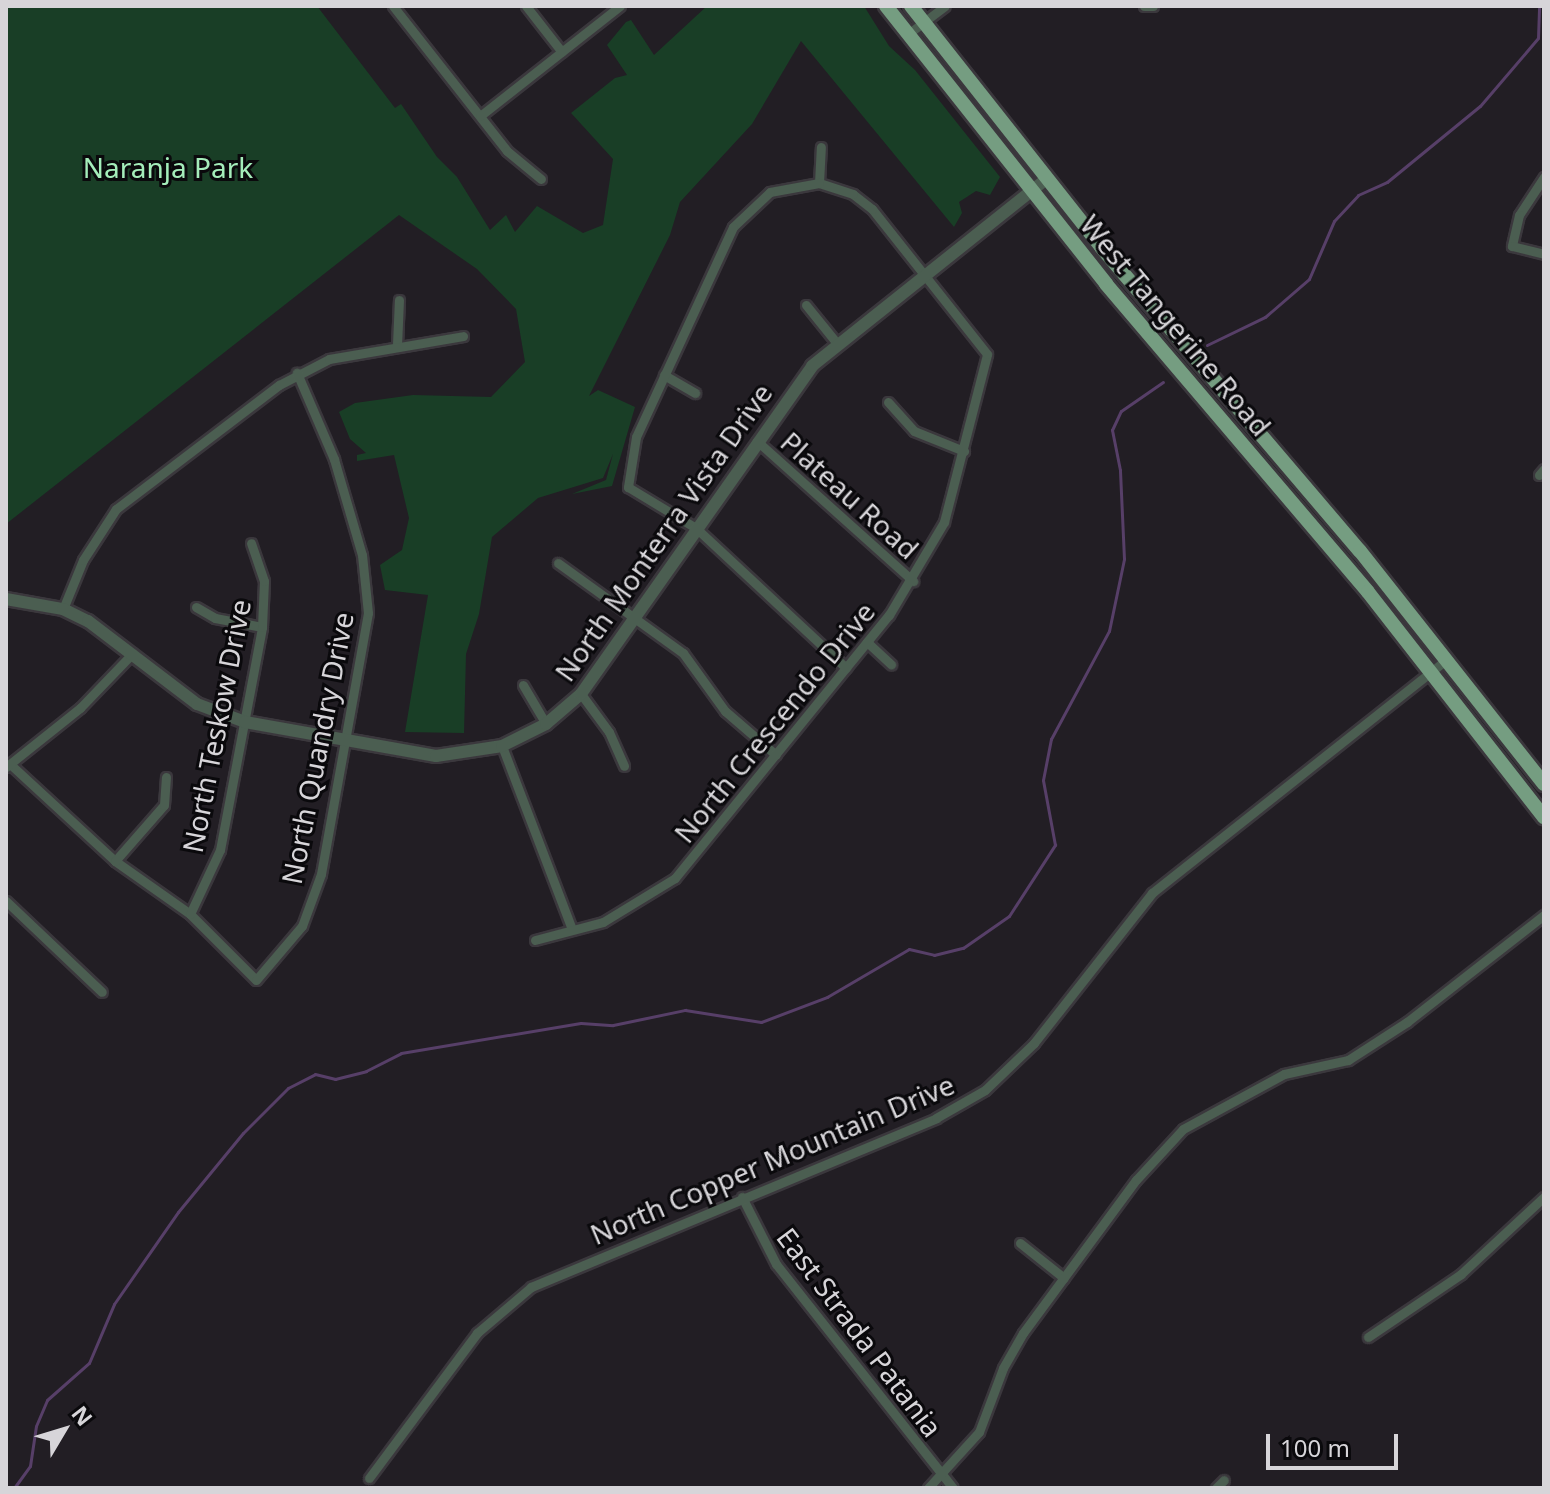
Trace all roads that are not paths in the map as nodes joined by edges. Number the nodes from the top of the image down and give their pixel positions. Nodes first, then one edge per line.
1 (393, 6) edge
2 (526, 6) edge
3 (620, 6) edge
4 (886, 6) edge
5 (911, 6) edge
6 (945, 6) edge
7 (1144, 6) edge
8 (1153, 6) edge
9 (924, 23) junction
10 (908, 34) junction
11 (562, 52) junction
12 (480, 116) junction
13 (821, 147) dead end
14 (1544, 177) edge
15 (541, 179) dead end
16 (1046, 179) junction
17 (819, 183) junction
18 (1031, 191) junction
19 (1544, 254) edge
20 (925, 273) junction
21 (399, 300) dead end
22 (806, 305) dead end
23 (463, 336) dead end
24 (836, 342) junction
25 (397, 345) junction
26 (297, 373) junction
27 (664, 375) junction
28 (695, 393) dead end
29 (888, 402) dead end
30 (757, 441) junction
31 (964, 451) junction
32 (696, 528) junction
33 (251, 543) dead end
34 (558, 563) dead end
35 (913, 581) junction
36 (6, 599) edge
37 (196, 607) dead end
38 (63, 609) junction
39 (637, 616) junction
40 (262, 627) junction
41 (867, 642) junction
42 (133, 653) junction
43 (1447, 659) junction
44 (891, 664) dead end
45 (846, 668) junction
46 (1431, 672) junction
47 (523, 685) dead end
48 (581, 694) junction
49 (245, 722) junction
50 (546, 724) junction
51 (344, 741) junction
52 (502, 746) junction
53 (776, 755) junction
54 (8, 765) edge
55 (624, 766) dead end
56 (166, 777) dead end
57 (1544, 784) edge
58 (1544, 817) edge
59 (115, 861) junction
60 (6, 901) edge
61 (190, 914) junction
62 (1544, 915) edge
63 (572, 929) junction
64 (535, 940) dead end
65 (102, 992) dead end
66 (742, 1197) junction
67 (1544, 1197) edge
68 (1020, 1243) dead end
69 (1064, 1278) junction
70 (1368, 1337) dead end
71 (942, 1473) junction
72 (369, 1478) dead end
73 (1224, 1480) dead end
74 (928, 1488) edge
75 (953, 1488) edge
76 (1216, 1488) edge

1 - 12 street
2 - 11 street
3 - 11 street
4 - 10 main road, West Tangerine Road
5 - 9 main road, West Tangerine Road
6 - 9 street
7 - 8 street
9 - 10 street
9 - 16 main road, West Tangerine Road
10 - 18 main road, West Tangerine Road
11 - 12 street
12 - 15 street
13 - 17 street
14 - 19 street
16 - 18 street, North Monterra Vista Drive
16 - 43 main road, West Tangerine Road
17 - 20 street
17 - 27 street
18 - 20 street, North Monterra Vista Drive
18 - 46 main road, West Tangerine Road
20 - 24 street, North Monterra Vista Drive
20 - 31 street, North Crescendo Drive
21 - 25 street
22 - 24 street
23 - 25 street
24 - 30 street, North Monterra Vista Drive
25 - 26 street
26 - 38 street
26 - 51 street, North Quandry Drive
27 - 28 street
27 - 32 street
29 - 31 street
30 - 32 street, North Monterra Vista Drive
30 - 35 street, Plateau Road
31 - 35 street, North Crescendo Drive
32 - 39 street, North Monterra Vista Drive
32 - 45 street
33 - 40 street, North Teskow Drive
34 - 39 street
35 - 41 street, North Crescendo Drive
36 - 38 street, North Monterra Vista Drive
37 - 40 street
38 - 42 street, North Monterra Vista Drive
39 - 48 street, North Monterra Vista Drive
39 - 53 street
40 - 49 street, North Teskow Drive
41 - 44 street
41 - 45 street, North Crescendo Drive
42 - 49 street, North Monterra Vista Drive
42 - 54 street
43 - 46 street, North Copper Mountain Drive
43 - 57 main road, West Tangerine Road
45 - 53 street, North Crescendo Drive
46 - 58 main road, West Tangerine Road
46 - 66 street, North Copper Mountain Drive
47 - 50 street
48 - 50 street, North Monterra Vista Drive
48 - 55 street
49 - 51 street, North Monterra Vista Drive
49 - 61 street, North Teskow Drive
50 - 52 street, North Monterra Vista Drive
51 - 52 street, North Monterra Vista Drive
51 - 61 street, North Quandry Drive
52 - 63 street
53 - 63 street, North Crescendo Drive
54 - 59 street
56 - 59 street
59 - 61 street
60 - 65 street
62 - 69 street
63 - 64 street, North Crescendo Drive
66 - 71 street, East Strada Patania
66 - 72 street, North Copper Mountain Drive
67 - 70 street
68 - 69 street
69 - 71 street
71 - 74 street
71 - 75 street, East Strada Patania
73 - 76 street

